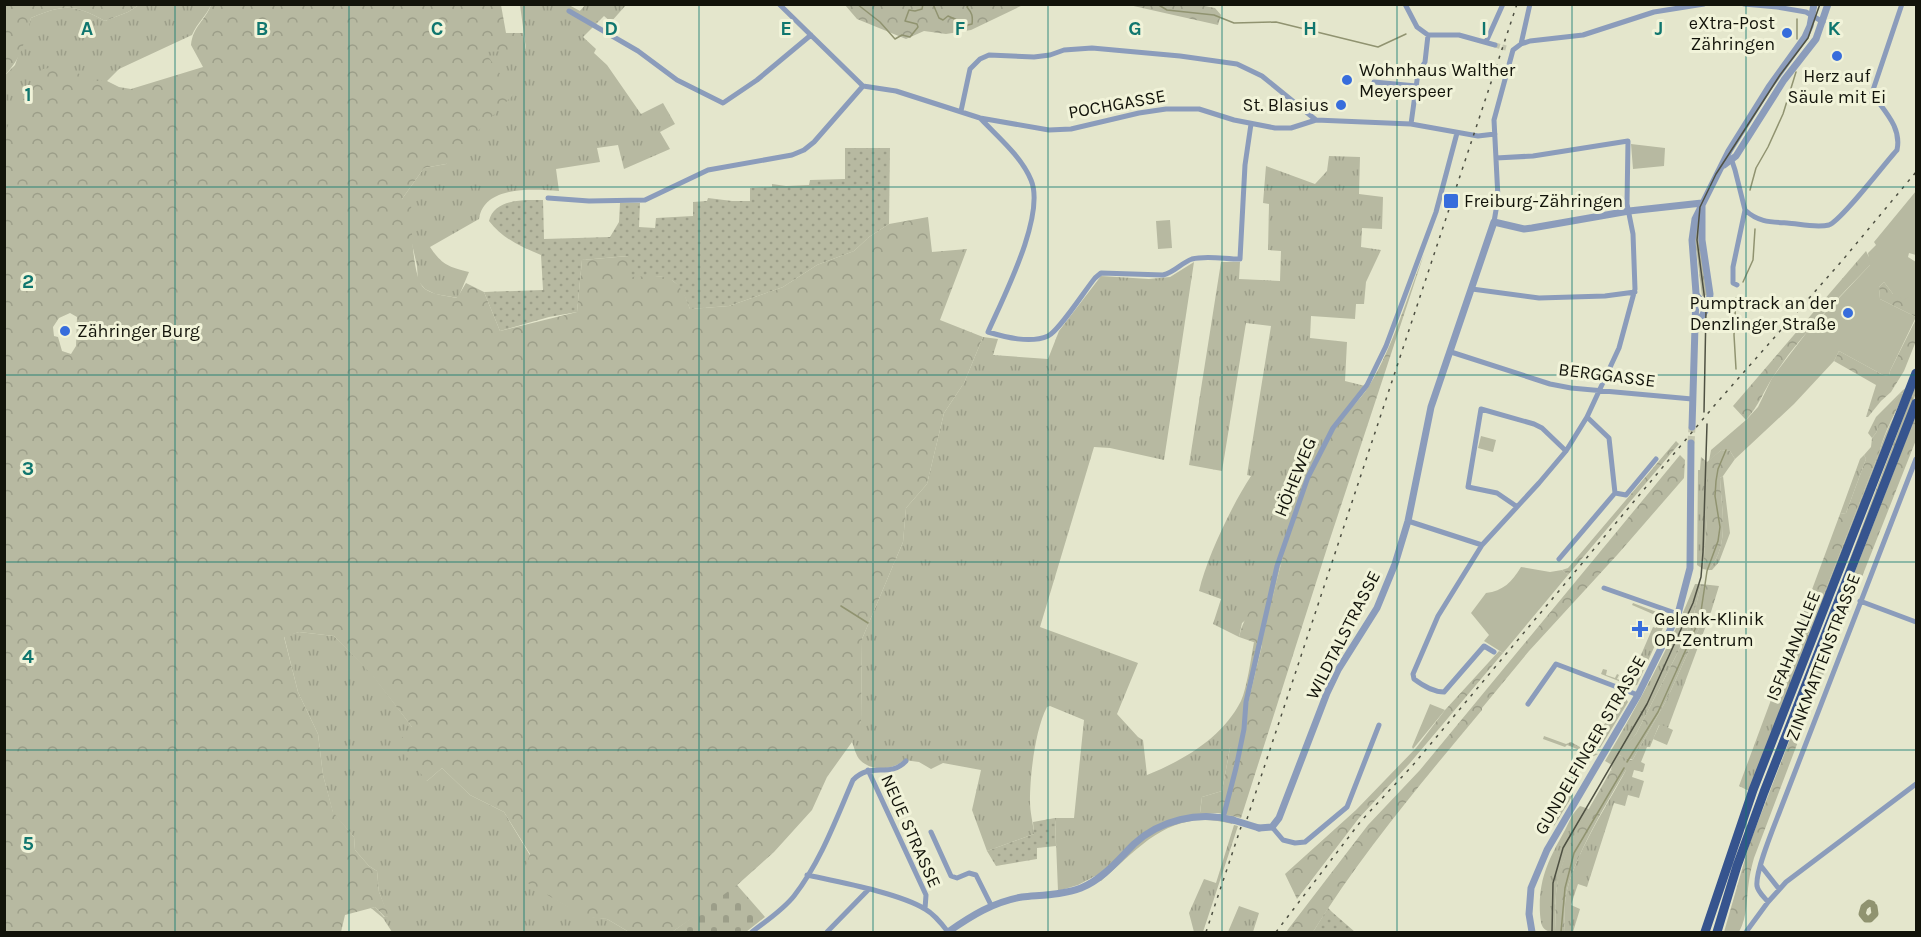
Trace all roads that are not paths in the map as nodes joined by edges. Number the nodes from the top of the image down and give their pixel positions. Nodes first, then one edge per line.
1 (779, 4) edge
2 (1405, 4) edge
3 (1503, 4) edge
4 (1530, 4) edge
5 (1704, 4) edge
6 (1744, 4) edge
7 (1814, 4) edge
8 (1828, 4) edge
9 (1902, 4) edge
10 (569, 11) dead end
11 (1812, 16) junction
12 (1823, 22) junction
13 (1428, 34) junction
14 (810, 35) junction
15 (1486, 42) junction
16 (1521, 44) junction
17 (1495, 45) tunnel mouth
18 (1506, 48) tunnel mouth
19 (1514, 51) junction
20 (1374, 82) dead end
21 (863, 86) junction
22 (1416, 86) junction
23 (961, 111) junction
24 (980, 118) junction
25 (1316, 120) junction
26 (1251, 124) junction
27 (1411, 124) junction
28 (1457, 133) junction
29 (1495, 134) junction
30 (1729, 151) junction
31 (1496, 158) junction
32 (1731, 160) junction
33 (1722, 166) junction
34 (548, 198) dead end
35 (1702, 203) junction
36 (1745, 210) junction
37 (1629, 211) junction
38 (1494, 222) junction
39 (1737, 285) dead end
40 (1472, 289) junction
41 (1635, 292) junction
42 (1696, 293) junction
43 (1710, 299) junction
44 (1696, 327) junction
45 (1451, 352) junction
46 (1917, 373) edge
47 (1599, 392) junction
48 (1692, 399) junction
49 (1917, 403) edge
50 (1587, 417) junction
51 (1692, 427) tunnel mouth
52 (1691, 443) tunnel mouth
53 (1566, 450) junction
54 (1656, 459) dead end
55 (1917, 459) edge
56 (1615, 493) junction
57 (1516, 506) junction
58 (1408, 521) junction
59 (1482, 544) junction
60 (1559, 559) dead end
61 (1604, 588) dead end
62 (1860, 601) junction
63 (1678, 614) junction
64 (1917, 622) edge
65 (1494, 652) dead end
66 (1638, 695) junction
67 (1528, 704) dead end
68 (1379, 725) dead end
69 (906, 761) dead end
70 (868, 770) junction
71 (1917, 784) edge
72 (1223, 818) junction
73 (1272, 827) junction
74 (931, 832) dead end
75 (1761, 866) junction
76 (807, 875) junction
77 (1779, 889) junction
78 (868, 890) junction
79 (1768, 902) junction
80 (992, 905) junction
81 (926, 909) junction
82 (752, 933) edge
83 (827, 933) edge
84 (948, 933) edge
85 (1532, 933) edge
86 (1705, 933) edge
87 (1717, 933) edge
88 (1746, 933) edge

1 - 14 street
2 - 13 street
3 - 15 street
4 - 16 street
5 - 16 street
6 - 11 street
7 - 11 street
8 - 12 street
9 - 36 street
10 - 14 street
11 - 12 street
11 - 30 street
12 - 32 street
13 - 15 street
13 - 22 street
14 - 21 street
15 - 17 street
16 - 19 street
18 - 19 street
19 - 29 street, WILDTALSTRASSE
20 - 22 street
21 - 23 street, POCHGASSE
21 - 34 street
22 - 27 street
23 - 24 street, POCHGASSE
23 - 25 street
24 - 26 street, POCHGASSE
24 - 26 street
25 - 26 street, POCHGASSE
25 - 27 street, POCHGASSE
27 - 28 street, POCHGASSE
28 - 29 street, POCHGASSE
28 - 72 street, HÖHEWEG
29 - 31 street, WILDTALSTRASSE
30 - 32 street
30 - 33 street
31 - 37 street
31 - 38 street, WILDTALSTRASSE
32 - 33 street
32 - 36 street
33 - 35 street
35 - 37 street
35 - 42 street
35 - 43 street
36 - 39 street
37 - 38 street
37 - 41 street
38 - 40 street, WILDTALSTRASSE
40 - 41 street
40 - 45 street, WILDTALSTRASSE
41 - 47 street
42 - 43 street
42 - 44 street
43 - 44 street
44 - 48 street
45 - 47 street, BERGGASSE
45 - 58 street, WILDTALSTRASSE
46 - 86 highway, ISFAHANALLEE
47 - 48 street, BERGGASSE
47 - 50 street
48 - 51 street
49 - 87 highway, ISFAHANALLEE
50 - 53 street
50 - 56 street
52 - 63 street, GUNDELFINGER STRASSE
53 - 57 street
53 - 57 street
54 - 56 street
55 - 62 street, ZINKMATTENSTRASSE
56 - 60 street
57 - 59 street
58 - 59 street
58 - 73 street, WILDTALSTRASSE
59 - 65 street
61 - 63 street
62 - 64 street
62 - 75 street, ZINKMATTENSTRASSE
63 - 66 street, GUNDELFINGER STRASSE
66 - 67 street
66 - 85 street, GUNDELFINGER STRASSE
68 - 73 street
69 - 70 street, NEUE STRASSE
70 - 76 street
70 - 81 street, NEUE STRASSE
71 - 77 street
72 - 73 street, bridge
72 - 80 street
74 - 80 street
75 - 77 street
75 - 79 street, ZINKMATTENSTRASSE
76 - 78 street
76 - 82 street
77 - 79 street
78 - 81 street
78 - 83 street
79 - 88 street
80 - 84 street
81 - 84 street

